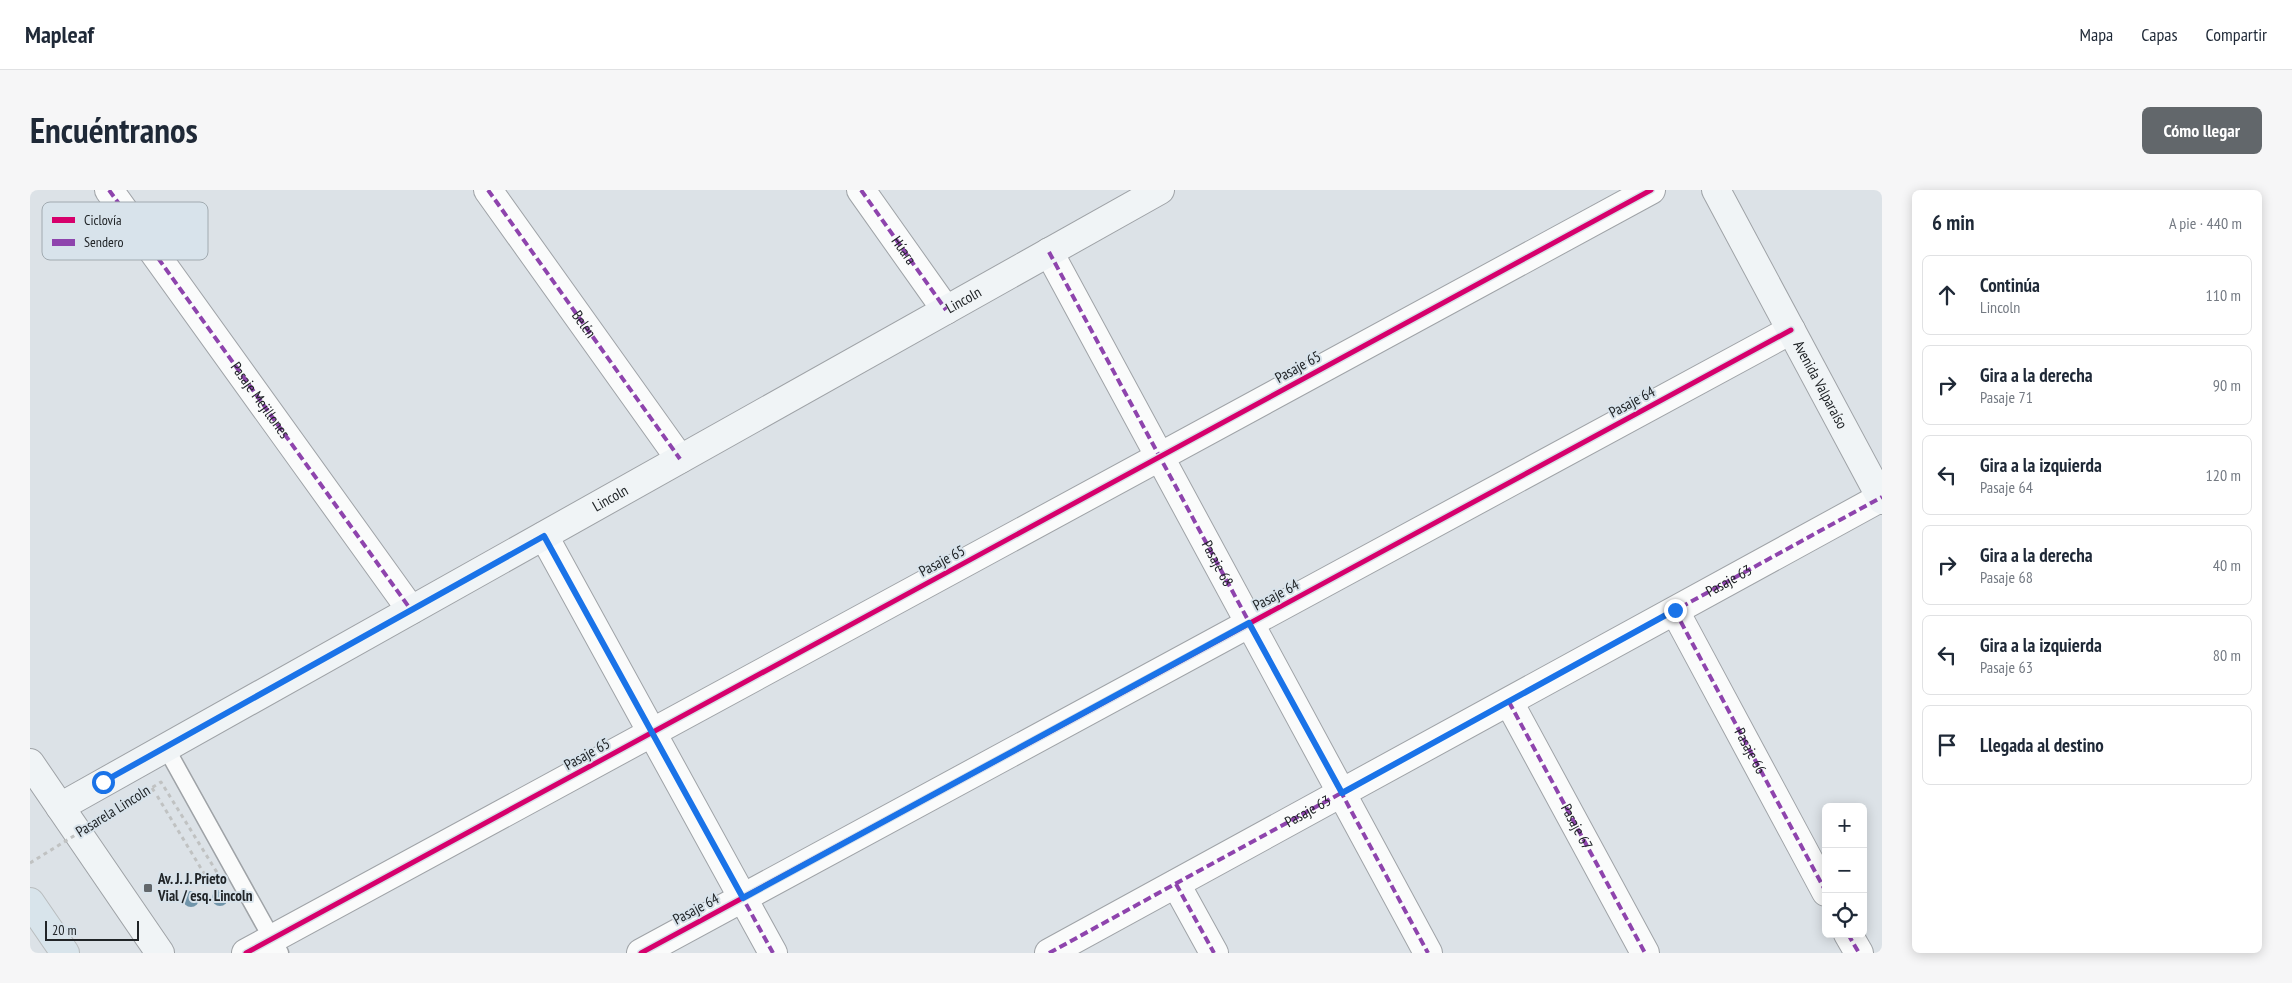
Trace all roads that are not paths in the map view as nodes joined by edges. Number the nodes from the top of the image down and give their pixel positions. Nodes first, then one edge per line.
1 (110, 190) edge
2 (488, 190) edge
3 (862, 190) edge
4 (1160, 190) edge
5 (1651, 190) edge
6 (1716, 190) edge
7 (119, 202) edge
8 (1049, 252) junction
9 (160, 260) edge
10 (946, 310) junction
11 (1791, 330) junction
12 (1160, 457) junction
13 (680, 459) junction
14 (1882, 498) edge
15 (544, 536) junction
16 (411, 610) junction
17 (1675, 610) junction
18 (1249, 623) junction
19 (1509, 702) junction
20 (652, 732) junction
21 (166, 748) junction
22 (30, 763) edge
23 (1342, 793) junction
24 (60, 807) junction
25 (1176, 884) junction
26 (1822, 885) edge
27 (743, 898) junction
28 (30, 902) edge
29 (1850, 938) edge
30 (276, 946) edge
31 (64, 953) edge
32 (160, 953) edge
33 (246, 953) edge
34 (641, 953) edge
35 (773, 953) edge
36 (1049, 953) edge
37 (1214, 953) edge
38 (1428, 953) edge
39 (1645, 953) edge
40 (1858, 953) edge

1 - 7 street, Pasaje Mejillones
2 - 13 street, Belén
3 - 10 street, Húara
4 - 8 street, Lincoln
5 - 12 street, Pasaje 65
6 - 11 street, Avenida Valparaíso
8 - 10 street, Lincoln
8 - 12 street, Pasaje 68
9 - 16 street, Pasaje Mejillones
10 - 13 street, Lincoln
11 - 14 street, Avenida Valparaíso
11 - 18 street, Pasaje 64
12 - 18 street, Pasaje 68
12 - 20 street, Pasaje 65
13 - 15 street, Lincoln
14 - 17 street, Pasaje 63
15 - 16 street, Lincoln
15 - 20 street
16 - 21 street, Lincoln
17 - 19 street, Pasaje 63
17 - 26 street, Pasaje 66
18 - 23 street, Pasaje 68
18 - 27 street, Pasaje 64
19 - 23 street, Pasaje 63
19 - 39 street, Pasaje 67
20 - 27 street
20 - 30 street, Pasaje 65
21 - 24 street, Lincoln
21 - 30 lane
22 - 24 street
23 - 25 street, Pasaje 63
23 - 38 street, Pasaje 68
24 - 32 street
25 - 36 street, Pasaje 63
25 - 37 street
27 - 34 street, Pasaje 64
27 - 35 street
28 - 31 highway
29 - 40 street
30 - 33 street, Pasaje 65

